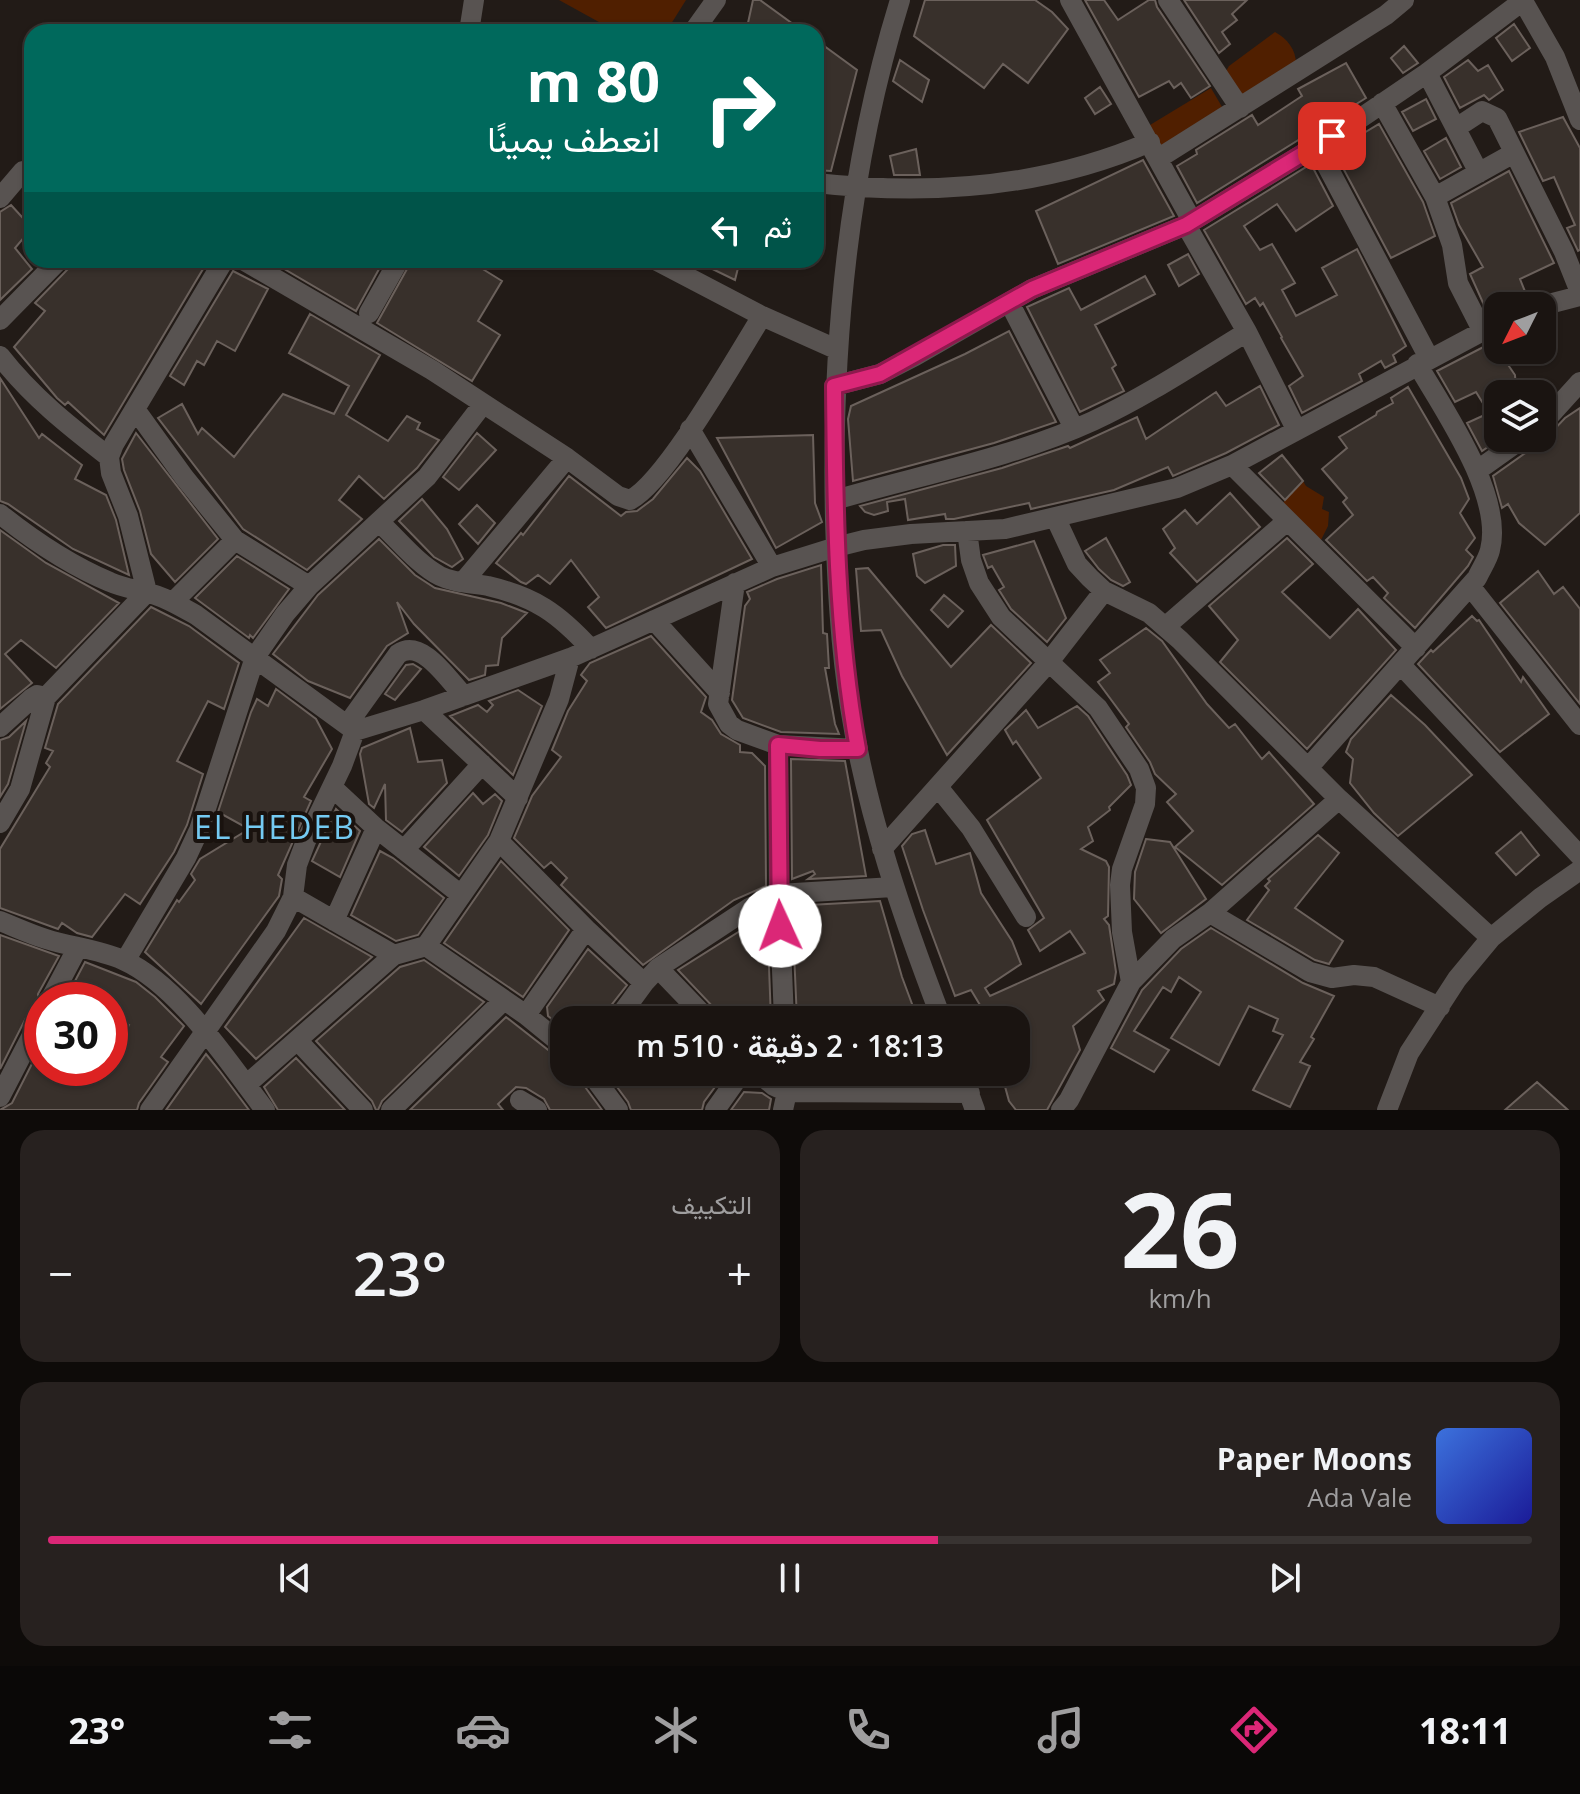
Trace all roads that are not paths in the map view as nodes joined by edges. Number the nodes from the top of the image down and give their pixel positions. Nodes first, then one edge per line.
1 (474, 0) edge
2 (716, 0) edge
3 (900, 0) edge
4 (1070, 0) edge
5 (1168, 0) edge
6 (1404, 0) edge
7 (1523, 0) edge
8 (470, 24) edge
9 (699, 24) edge
10 (1427, 73) junction
11 (1382, 103) junction
12 (1240, 108) junction
13 (1580, 120) edge
14 (1456, 128) junction
15 (1316, 145) junction
16 (1154, 150) junction
17 (1514, 153) junction
18 (0, 166) edge
19 (24, 170) edge
20 (1479, 173) junction
21 (24, 175) edge
22 (824, 184) edge
23 (855, 188) junction
24 (1435, 197) junction
25 (0, 198) edge
26 (1189, 223) junction
27 (51, 268) edge
28 (219, 268) edge
29 (257, 268) edge
30 (394, 268) edge
31 (670, 268) edge
32 (1580, 294) edge
33 (1556, 301) edge
34 (1009, 302) junction
35 (369, 313) dead end
36 (762, 316) junction
37 (1484, 318) edge
38 (0, 320) edge
39 (1484, 329) edge
40 (1247, 332) junction
41 (836, 349) junction
42 (0, 356) edge
43 (1423, 361) junction
44 (1580, 382) edge
45 (834, 386) junction
46 (483, 404) junction
47 (135, 409) junction
48 (1556, 409) edge
49 (1074, 428) junction
50 (690, 429) junction
51 (1296, 429) junction
52 (1503, 452) edge
53 (109, 457) junction
54 (567, 458) junction
55 (1232, 465) junction
56 (1478, 470) junction
57 (835, 500) junction
58 (0, 514) edge
59 (1056, 519) junction
60 (1287, 521) junction
61 (379, 522) junction
62 (967, 531) junction
63 (235, 540) junction
64 (836, 547) junction
65 (772, 567) junction
66 (463, 582) junction
67 (735, 583) junction
68 (309, 586) junction
69 (1470, 586) junction
70 (1104, 591) junction
71 (147, 592) junction
72 (173, 602) junction
73 (654, 620) junction
74 (1165, 627) junction
75 (1416, 648) junction
76 (591, 649) junction
77 (255, 657) junction
78 (570, 658) junction
79 (1048, 663) junction
80 (1401, 665) junction
81 (535, 671) junction
82 (720, 693) junction
83 (464, 696) junction
84 (46, 697) junction
85 (559, 699) junction
86 (424, 710) junction
87 (1580, 725) edge
88 (0, 727) edge
89 (351, 728) junction
90 (778, 745) junction
91 (858, 749) junction
92 (482, 764) junction
93 (1308, 768) junction
94 (332, 787) junction
95 (938, 787) junction
96 (518, 798) junction
97 (1339, 799) junction
98 (0, 823) edge
99 (376, 828) junction
100 (499, 841) junction
101 (882, 849) junction
102 (404, 850) junction
103 (1580, 856) edge
104 (1580, 870) edge
105 (893, 887) junction
106 (460, 894) junction
107 (779, 894) junction
108 (293, 897) junction
109 (1210, 913) junction
110 (1026, 917) dead end
111 (0, 921) edge
112 (334, 921) junction
113 (586, 929) junction
114 (1491, 938) junction
115 (426, 946) junction
116 (78, 947) junction
117 (394, 955) junction
118 (125, 961) junction
119 (651, 975) junction
120 (60, 982) edge
121 (1131, 982) junction
122 (504, 1000) junction
123 (628, 1006) edge
124 (690, 1006) edge
125 (783, 1006) edge
126 (937, 1006) edge
127 (1440, 1007) junction
128 (526, 1015) junction
129 (205, 1034) junction
130 (550, 1035) edge
131 (298, 1041) junction
132 (24, 1051) edge
133 (246, 1085) junction
134 (600, 1086) edge
135 (732, 1086) edge
136 (785, 1091) edge
137 (0, 1097) edge
138 (915, 1101) edge
139 (972, 1102) edge
140 (150, 1110) edge
141 (265, 1110) edge
142 (363, 1110) edge
143 (391, 1110) edge
144 (618, 1110) edge
145 (715, 1110) edge
146 (1061, 1110) edge
147 (1387, 1110) edge

1 - 8 street
2 - 9 street
3 - 23 street
4 - 16 street
5 - 12 street
6 - 12 street
7 - 10 street
7 - 13 street
10 - 11 street
10 - 14 street
11 - 15 street
11 - 24 street
12 - 16 street
14 - 17 street
14 - 20 street
15 - 26 street
15 - 43 street
16 - 23 street
16 - 26 street
17 - 20 street
17 - 32 street
18 - 19 street
20 - 24 street
21 - 25 street
22 - 23 street
23 - 41 street
24 - 37 street
26 - 34 street
26 - 40 street
27 - 38 street
28 - 47 street
29 - 46 street
30 - 35 street
31 - 36 street
32 - 33 street
34 - 45 street
34 - 49 street
36 - 41 street
36 - 50 street
39 - 43 street
40 - 49 street
40 - 51 street
41 - 45 street
42 - 53 street
43 - 51 street
43 - 56 street
44 - 48 street
45 - 57 street
46 - 54 street
46 - 61 street
47 - 53 street
47 - 63 street
49 - 57 street
50 - 54 street
50 - 65 street
51 - 55 street
52 - 56 street
53 - 71 street
54 - 66 street
55 - 59 street
55 - 60 street
56 - 69 street
57 - 64 street
58 - 71 street
59 - 62 street
59 - 70 street
60 - 74 street
60 - 75 street
61 - 66 street
61 - 68 street
62 - 64 street
62 - 79 street
63 - 68 street
63 - 72 street
64 - 65 street
64 - 91 street
65 - 67 street
66 - 76 street
67 - 73 street
67 - 82 street
68 - 77 street
69 - 75 street
69 - 87 street
70 - 74 street
70 - 79 street
71 - 72 street
71 - 84 street
72 - 77 street
73 - 76 street
73 - 82 street
74 - 93 street
75 - 80 street
76 - 78 street
77 - 89 street
77 - 118 street
78 - 81 street
78 - 85 street
79 - 95 street
79 - 121 street
80 - 93 street
80 - 103 street
81 - 83 street
81 - 85 street
82 - 90 street
83 - 86 street
83 - 89 street
84 - 88 street
84 - 98 street
85 - 96 street
86 - 89 street
86 - 92 street
89 - 94 street
90 - 91 street
90 - 107 street
91 - 101 street
92 - 96 street
92 - 102 street
93 - 97 street
94 - 99 street
94 - 108 street
95 - 101 street
95 - 110 street
96 - 100 street
97 - 109 street
97 - 114 street
99 - 102 street
99 - 112 street
100 - 106 street
100 - 113 street
101 - 105 street
102 - 106 street
104 - 114 street
105 - 107 street
105 - 126 street
106 - 115 street
107 - 119 street
107 - 125 street
108 - 112 street
108 - 129 street
109 - 121 street
109 - 127 street
111 - 116 street
112 - 117 street
113 - 119 street
113 - 128 street
114 - 127 street
115 - 117 street
115 - 122 street
116 - 118 street
116 - 120 street
117 - 131 street
118 - 129 street
119 - 123 street
119 - 124 street
121 - 146 street
122 - 128 street
122 - 143 street
127 - 147 street
128 - 130 street
129 - 133 street
129 - 140 street
131 - 133 street
131 - 142 street
132 - 137 street
133 - 141 street
134 - 144 street
135 - 145 street
136 - 138 street
138 - 139 street

